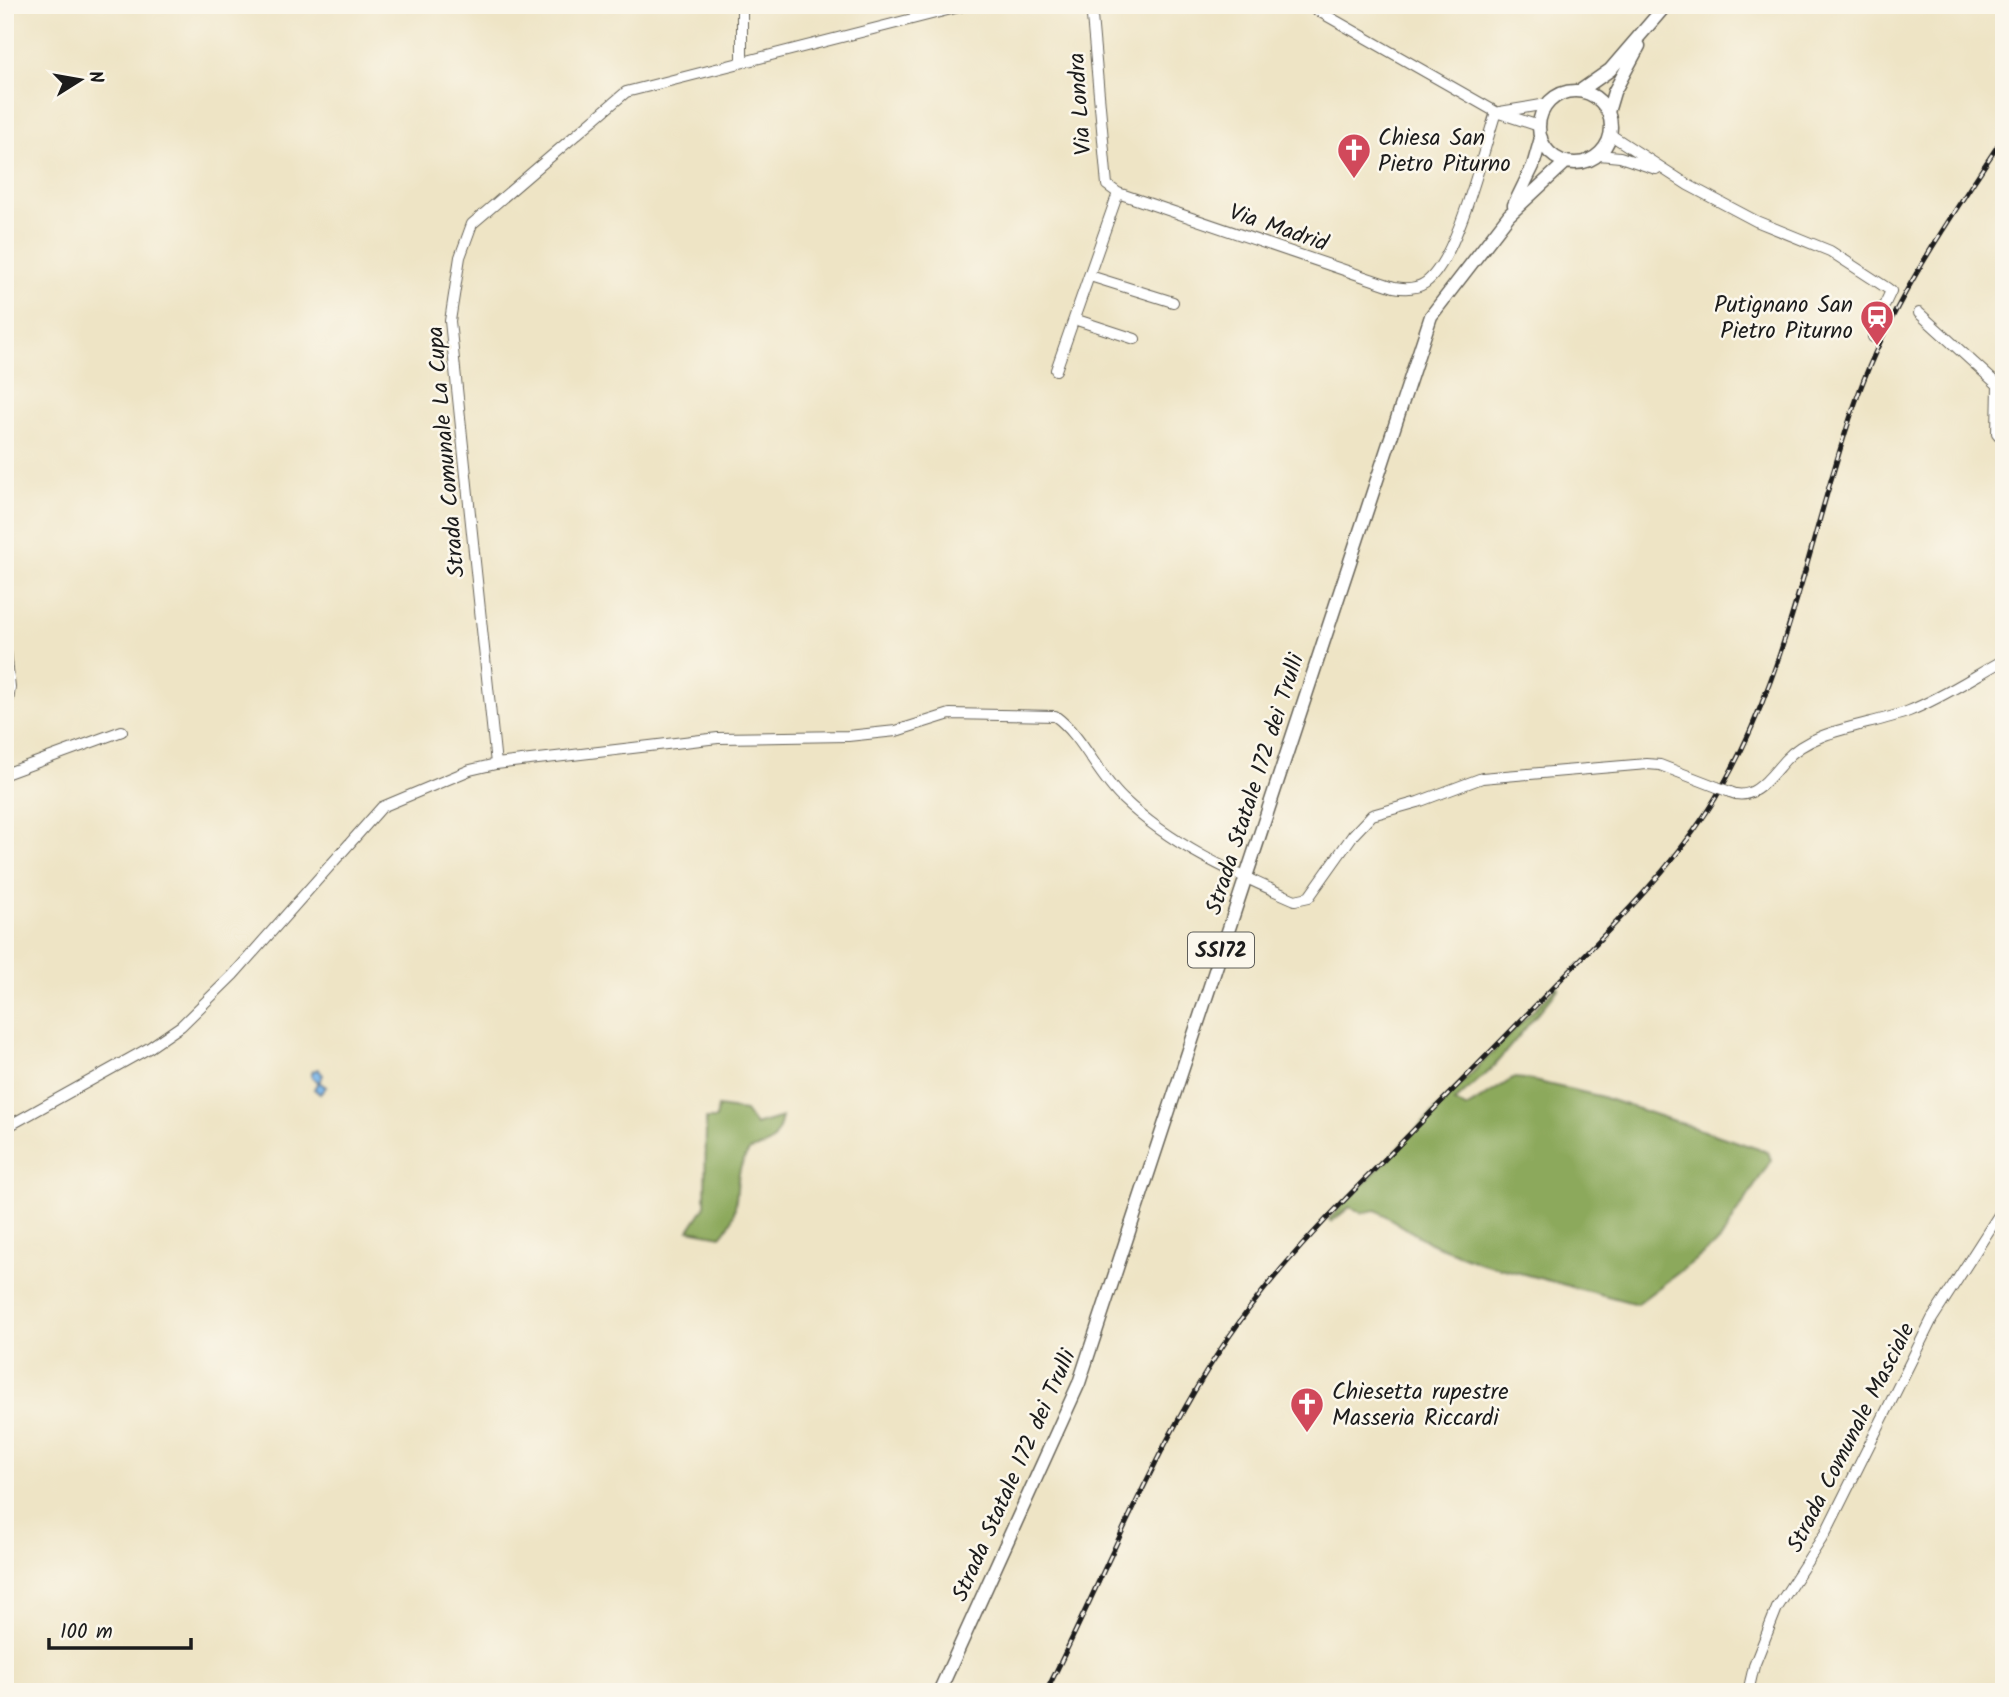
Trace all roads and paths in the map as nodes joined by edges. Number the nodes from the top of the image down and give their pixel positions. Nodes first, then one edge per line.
1 (742, 5) edge
2 (967, 5) edge
3 (1091, 5) edge
4 (1308, 5) edge
5 (1666, 5) edge
6 (1649, 27) junction
7 (742, 61) junction
8 (1580, 91) junction
9 (1548, 104) junction
10 (1496, 112) junction
11 (1608, 112) junction
12 (1540, 132) junction
13 (1611, 135) junction
14 (1599, 155) junction
15 (1566, 162) junction
16 (1670, 174) junction
17 (1118, 193) junction
18 (1509, 215) junction
19 (1090, 276) junction
20 (1173, 302) dead end
21 (1919, 313) dead end
22 (1074, 319) junction
23 (1873, 337) dead end
24 (1135, 339) dead end
25 (1056, 370) dead end
26 (2004, 441) edge
27 (5, 642) edge
28 (2004, 660) edge
29 (5, 725) edge
30 (122, 731) dead end
31 (496, 764) junction
32 (5, 774) edge
33 (1244, 878) junction
34 (5, 1128) edge
35 (2004, 1207) edge
36 (939, 1692) edge
37 (1748, 1692) edge

1 - 7 street
2 - 7 street, Strada Comunale La Cupa
3 - 17 street, Via Londra
4 - 10 street
5 - 6 main road
6 - 8 main road
6 - 11 main road
7 - 31 street, Strada Comunale La Cupa
8 - 9 main road
8 - 11 main road
9 - 10 street
9 - 12 main road
10 - 12 street
10 - 17 street, Via Madrid
11 - 13 main road
12 - 15 main road
12 - 18 main road, Strada Statale 172 dei Trulli
13 - 14 main road
13 - 16 street
14 - 15 main road
14 - 16 street
15 - 18 main road, Strada Statale 172 dei Trulli
16 - 23 street
17 - 19 street
18 - 33 main road, Strada Statale 172 dei Trulli / SS172
19 - 20 street
19 - 22 street
21 - 26 street
22 - 24 street
22 - 25 street
27 - 29 street
28 - 33 street, bridge
30 - 32 street
31 - 33 street
31 - 34 street
33 - 36 main road, Strada Statale 172 dei Trulli / SS172
35 - 37 street, Strada Comunale Masciale

